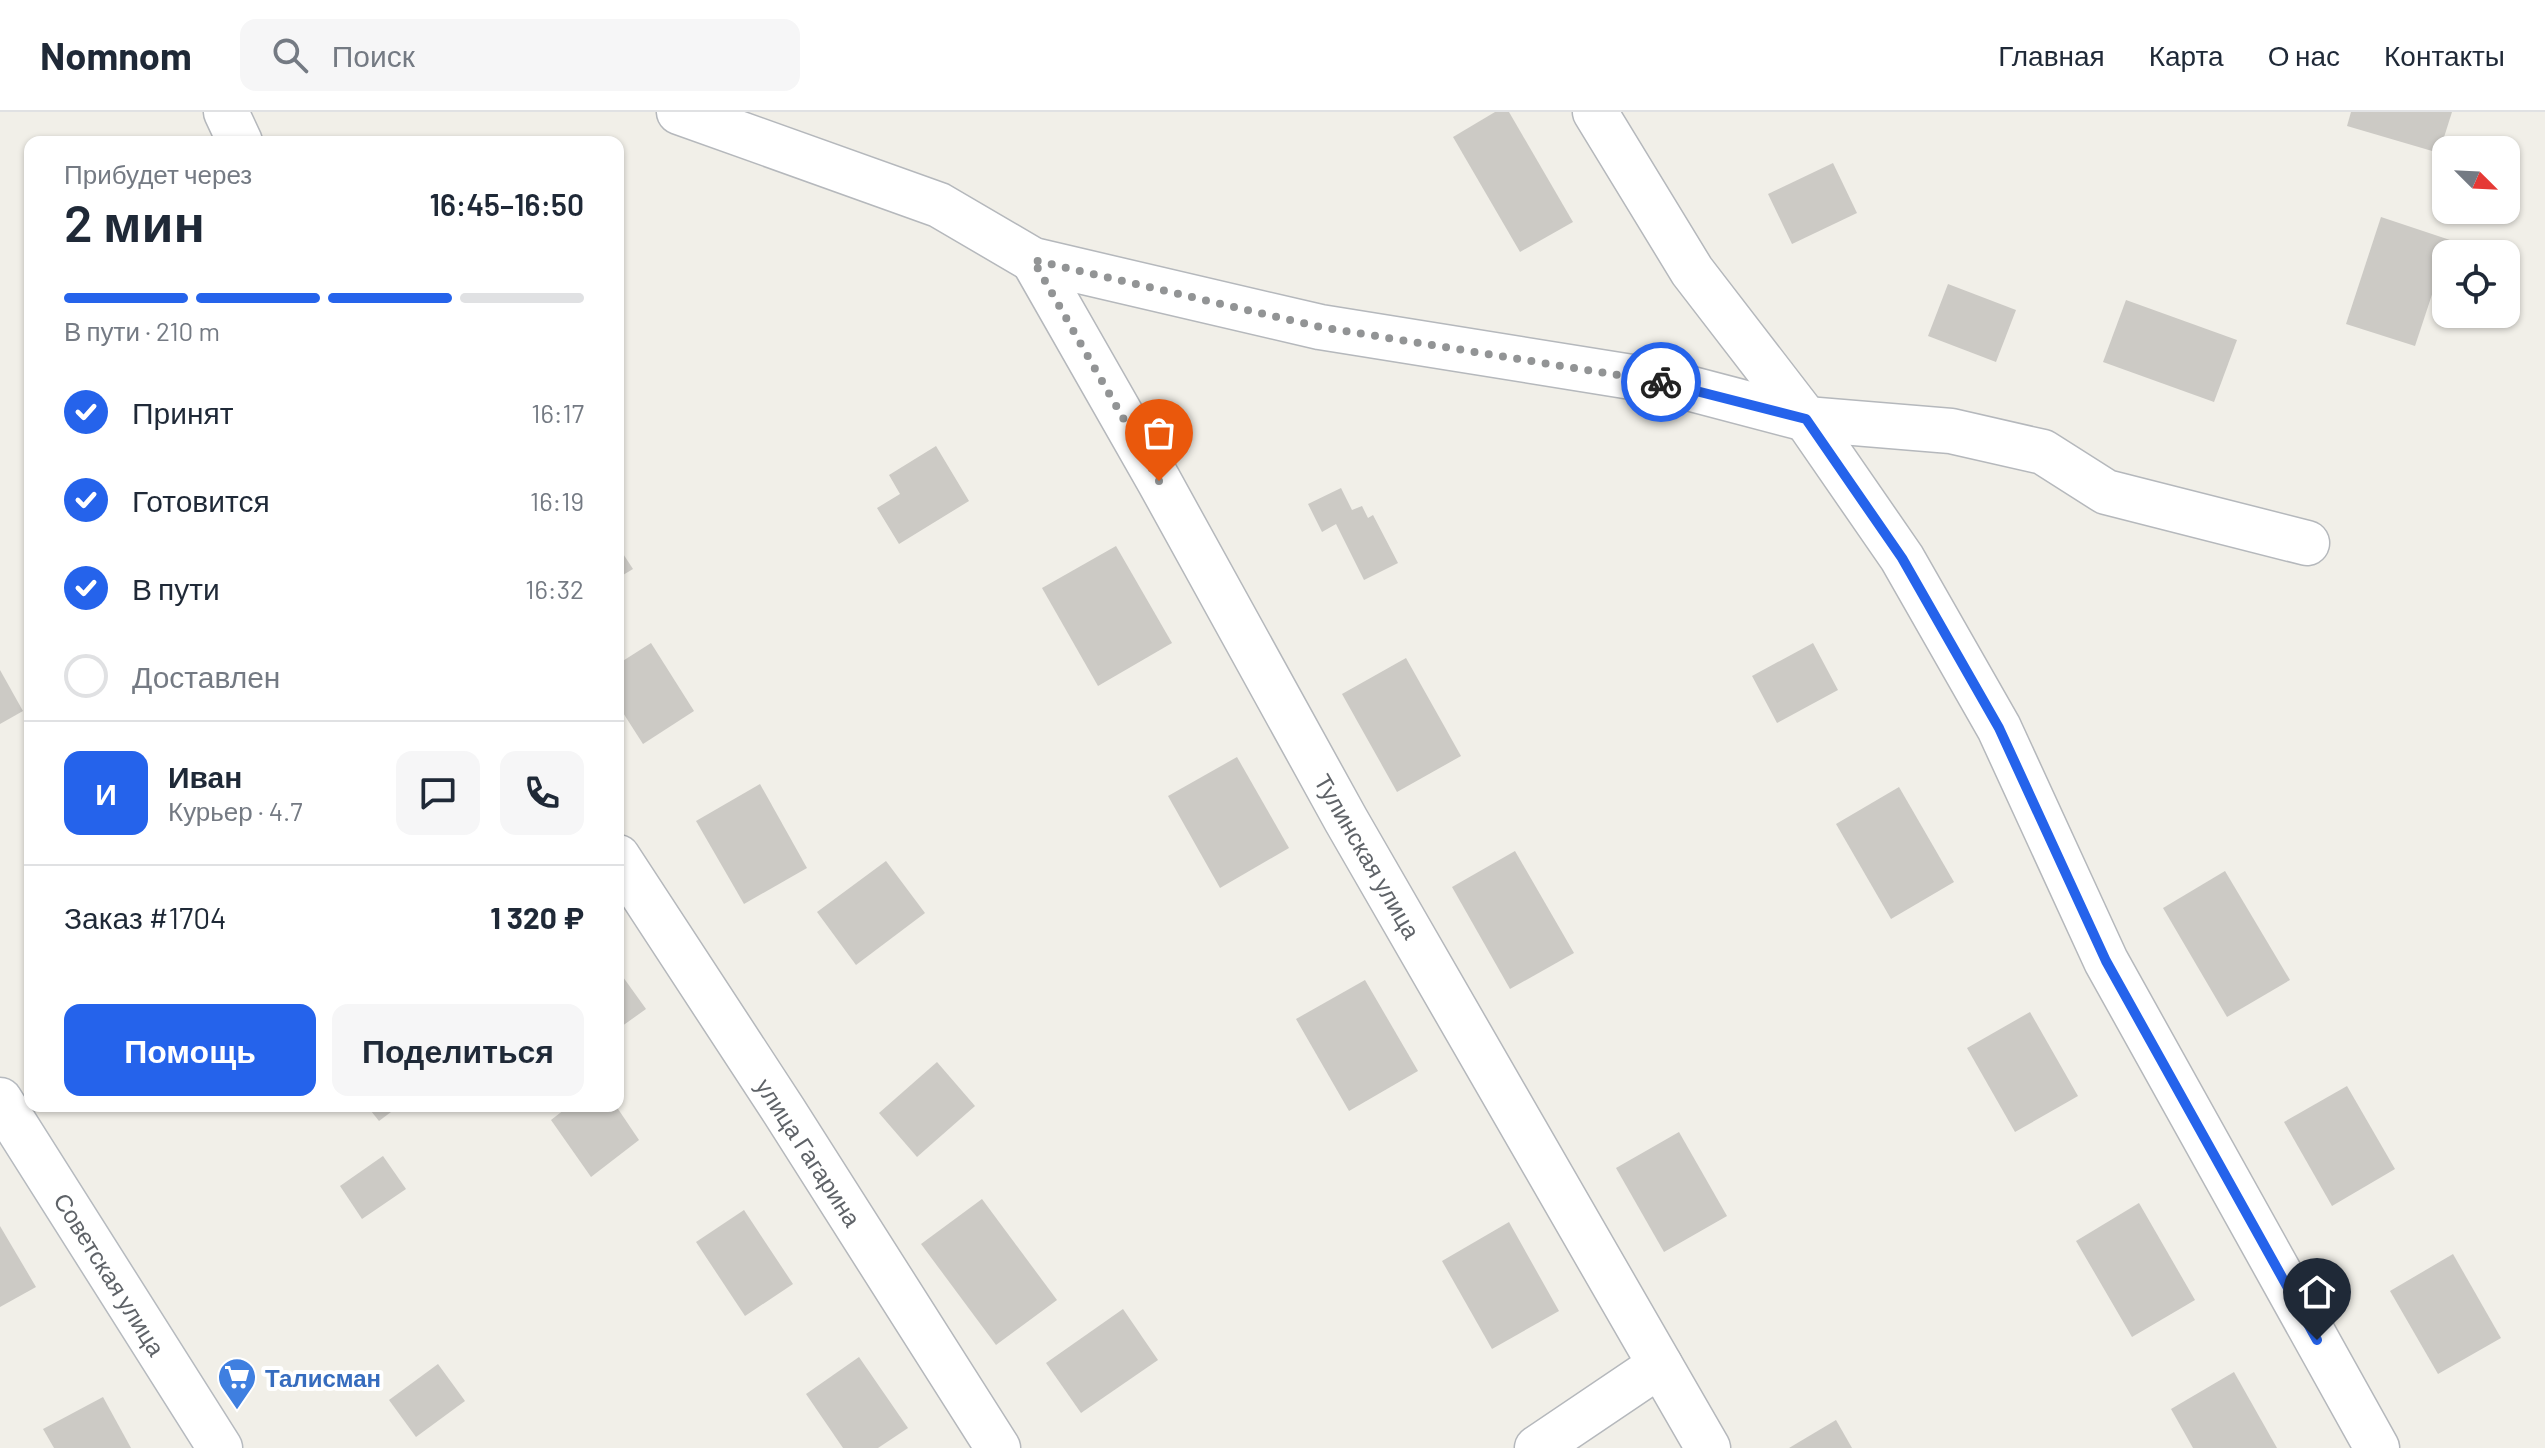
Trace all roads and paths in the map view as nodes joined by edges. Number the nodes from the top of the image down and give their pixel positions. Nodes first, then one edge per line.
1 (226, 112) edge
2 (679, 112) edge
3 (1595, 112) edge
4 (237, 136) edge
5 (1033, 260) junction
6 (1806, 419) junction
7 (2307, 543) dead end
8 (624, 866) edge
9 (0, 1100) edge
10 (1660, 1365) junction
11 (220, 1448) edge
12 (998, 1448) edge
13 (1537, 1448) edge
14 (1708, 1448) edge
15 (2377, 1448) edge

1 - 4 street
2 - 5 street
3 - 6 street
5 - 6 street
5 - 10 street, Тулинская улица
6 - 7 street
6 - 15 street
8 - 12 street, улица Гагарина
9 - 11 street, Советская улица
10 - 13 street
10 - 14 street, Тулинская улица

